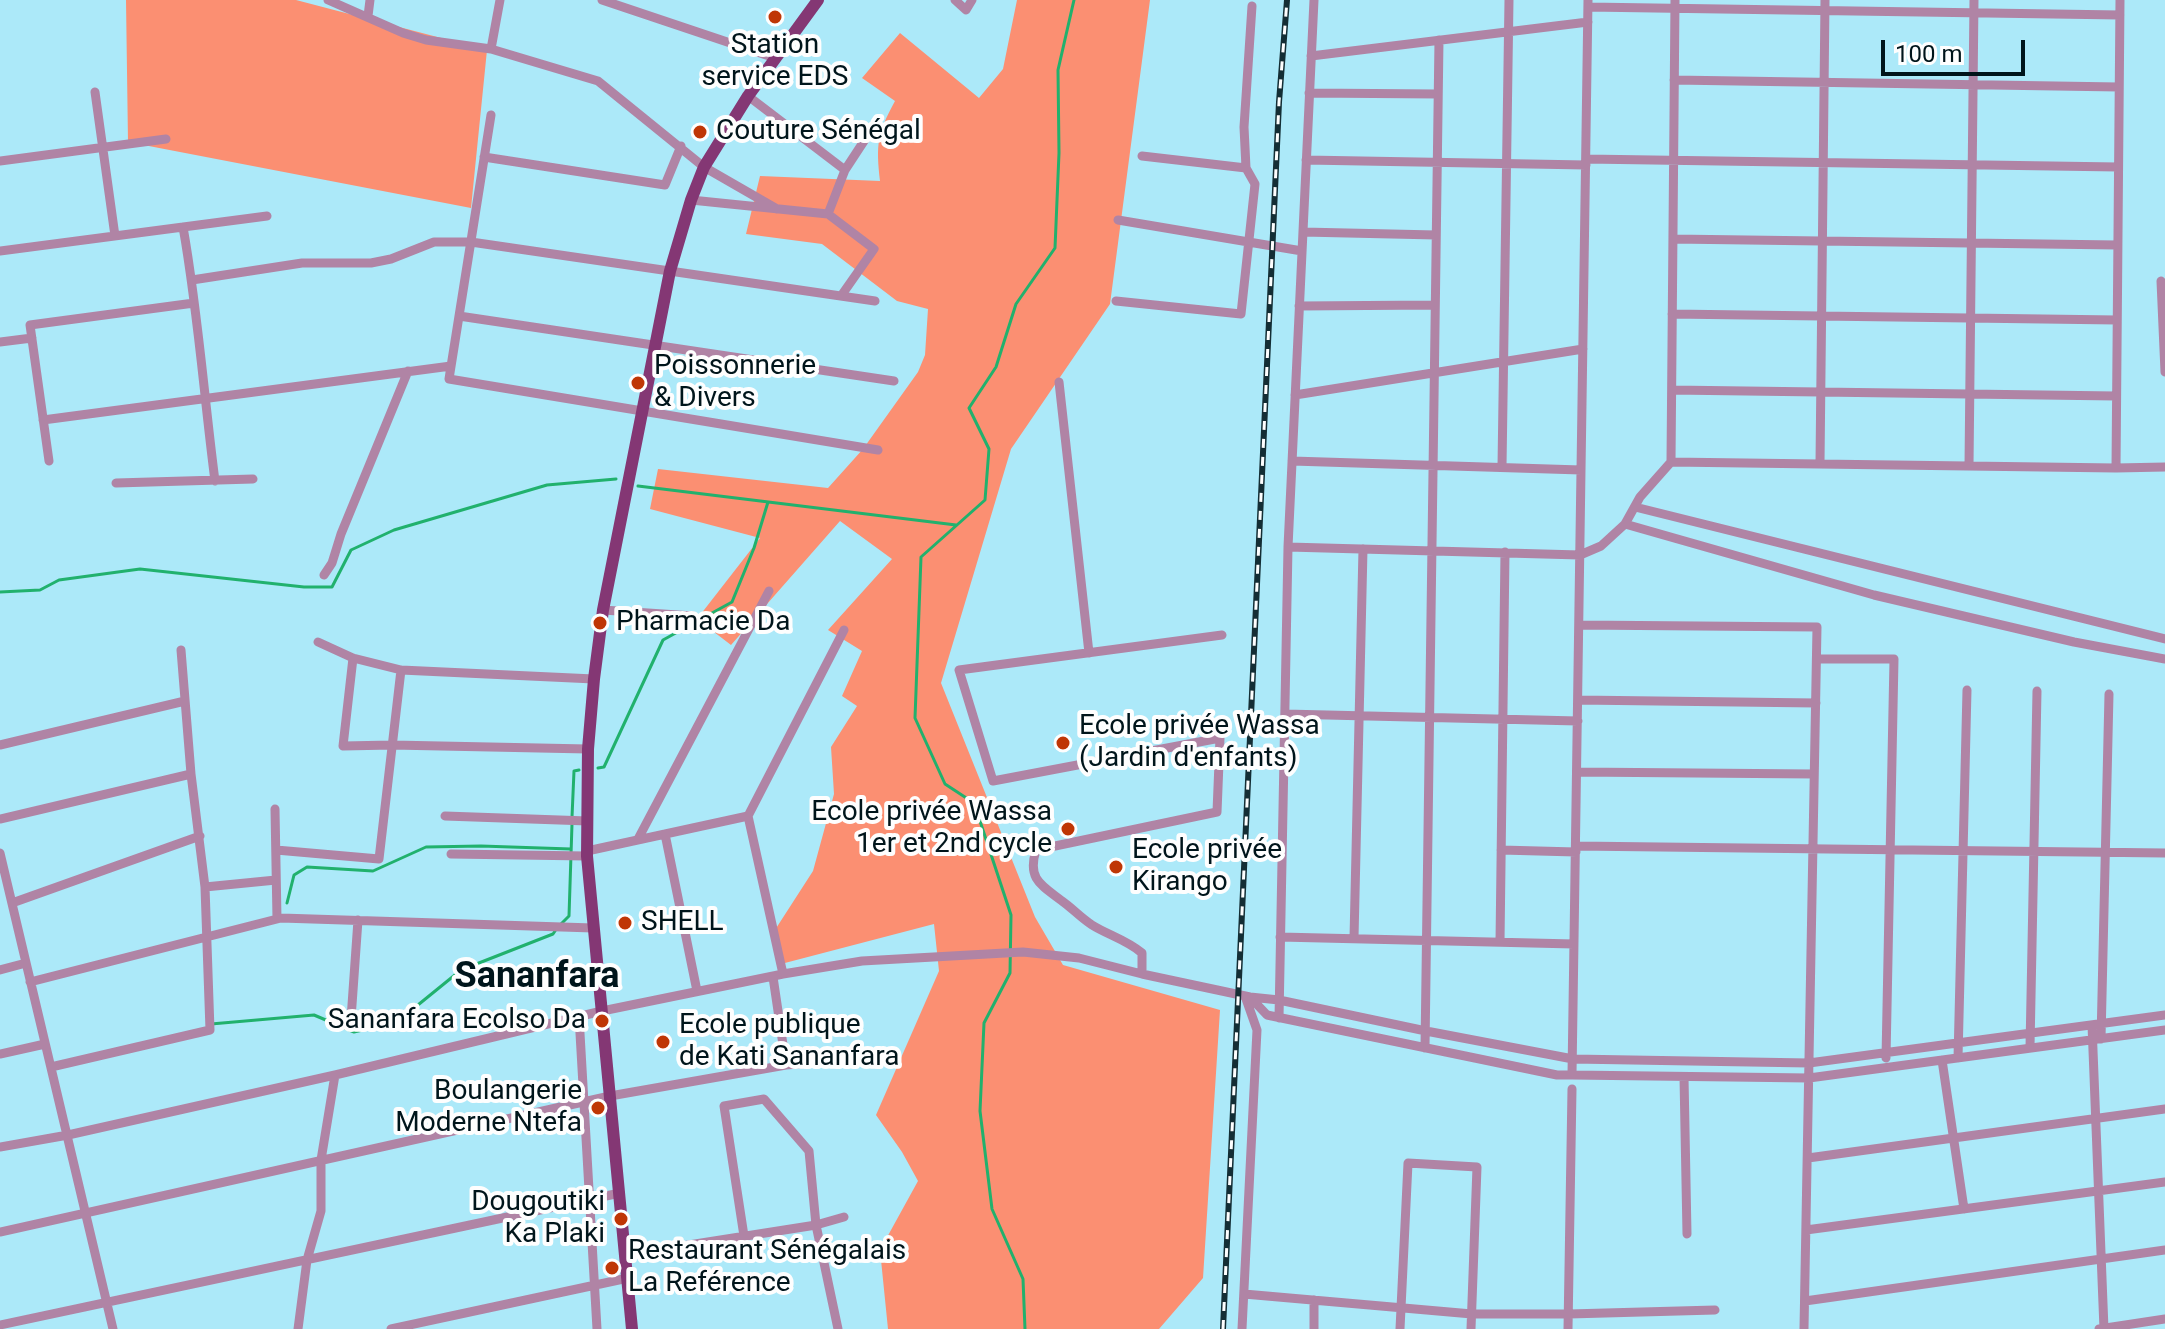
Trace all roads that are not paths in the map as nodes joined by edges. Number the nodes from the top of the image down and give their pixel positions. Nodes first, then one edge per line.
1 (328, 0) edge
2 (370, 0) edge
3 (500, 0) edge
4 (602, 0) edge
5 (818, 0) edge
6 (955, 0) edge
7 (972, 0) edge
8 (1314, 0) edge
9 (1509, 0) edge
10 (1974, 0) edge
11 (2120, 0) edge
12 (1588, 4) edge
13 (1675, 4) edge
14 (1824, 5) edge
15 (1252, 6) dead end
16 (1974, 13) junction
17 (2120, 15) junction
18 (368, 16) junction
19 (1588, 22) junction
20 (1509, 31) junction
21 (1439, 40) junction
22 (491, 49) junction
23 (1311, 56) junction
24 (775, 58) junction
25 (1674, 80) junction
26 (1824, 82) junction
27 (1973, 85) junction
28 (2119, 87) junction
29 (95, 92) dead end
30 (1309, 93) junction
31 (1438, 94) junction
32 (748, 96) junction
33 (491, 115) dead end
34 (866, 138) dead end
35 (166, 139) dead end
36 (681, 146) junction
37 (103, 147) junction
38 (1142, 156) dead end
39 (484, 157) junction
40 (1306, 160) junction
41 (1674, 160) junction
42 (0, 161) edge
43 (1437, 161) junction
44 (1586, 162) junction
45 (1823, 162) junction
46 (1507, 164) junction
47 (1972, 165) junction
48 (704, 167) junction
49 (2118, 167) junction
50 (1246, 168) junction
51 (845, 170) junction
52 (691, 200) junction
53 (777, 209) junction
54 (828, 214) junction
55 (267, 216) dead end
56 (1118, 220) dead end
57 (183, 227) junction
58 (1303, 232) junction
59 (1436, 235) junction
60 (115, 236) junction
61 (1673, 239) junction
62 (1822, 241) junction
63 (471, 242) junction
64 (1248, 242) junction
65 (1971, 243) junction
66 (2117, 245) junction
67 (0, 251) edge
68 (1302, 251) junction
69 (670, 271) junction
70 (192, 280) junction
71 (2161, 281) dead end
72 (841, 296) junction
73 (875, 301) dead end
74 (1116, 301) dead end
75 (194, 303) junction
76 (1435, 305) junction
77 (1299, 306) junction
78 (1672, 314) junction
79 (459, 316) junction
80 (1822, 316) junction
81 (1971, 318) junction
82 (2117, 320) junction
83 (32, 338) junction
84 (0, 342) edge
85 (656, 345) junction
86 (1583, 349) junction
87 (1504, 362) junction
88 (451, 366) junction
89 (408, 371) junction
90 (2165, 372) edge
91 (1434, 373) junction
92 (894, 381) dead end
93 (1059, 382) dead end
94 (1672, 390) junction
95 (1821, 392) junction
96 (1970, 394) junction
97 (1295, 395) junction
98 (2116, 396) junction
99 (204, 399) junction
100 (643, 411) junction
101 (43, 420) junction
102 (878, 450) dead end
103 (49, 461) dead end
104 (1292, 461) junction
105 (1671, 462) junction
106 (1820, 464) junction
107 (1433, 466) junction
108 (1969, 466) junction
109 (1502, 467) junction
110 (2165, 467) edge
111 (2116, 468) junction
112 (1581, 470) junction
113 (253, 479) dead end
114 (215, 481) junction
115 (116, 483) dead end
116 (1635, 507) junction
117 (1625, 524) junction
118 (1288, 547) junction
119 (1363, 549) junction
120 (1432, 550) junction
121 (1505, 552) junction
122 (1580, 555) junction
123 (324, 575) dead end
124 (769, 591) dead end
125 (603, 610) junction
126 (693, 616) dead end
127 (1579, 625) junction
128 (844, 630) dead end
129 (1222, 635) dead end
130 (2165, 639) edge
131 (318, 642) dead end
132 (181, 650) dead end
133 (1089, 653) junction
134 (353, 658) junction
135 (1817, 659) junction
136 (2165, 659) edge
137 (401, 670) junction
138 (594, 679) junction
139 (1967, 690) dead end
140 (2037, 691) dead end
141 (2109, 694) dead end
142 (1578, 700) junction
143 (185, 701) junction
144 (1816, 703) junction
145 (1285, 714) junction
146 (1359, 716) junction
147 (1430, 717) junction
148 (1503, 720) junction
149 (1578, 721) junction
150 (0, 745) edge
151 (392, 745) junction
152 (588, 749) junction
153 (1577, 772) junction
154 (191, 774) junction
155 (1814, 774) junction
156 (275, 809) dead end
157 (445, 816) dead end
158 (748, 816) junction
159 (0, 819) edge
160 (588, 821) junction
161 (665, 834) junction
162 (200, 836) junction
163 (638, 839) junction
164 (1576, 849) junction
165 (1813, 849) junction
166 (276, 850) junction
167 (1501, 850) junction
168 (1890, 850) junction
169 (1963, 851) junction
170 (2034, 852) junction
171 (0, 853) edge
172 (2105, 853) junction
173 (2165, 853) edge
174 (451, 854) dead end
175 (587, 854) junction
176 (276, 880) junction
177 (205, 887) junction
178 (5, 893) edge
179 (12, 903) junction
180 (277, 919) junction
181 (358, 920) junction
182 (593, 928) junction
183 (1280, 937) junction
184 (206, 938) junction
185 (1354, 938) junction
186 (1427, 940) junction
187 (1500, 942) junction
188 (1574, 944) junction
189 (26, 963) junction
190 (0, 970) edge
191 (1142, 974) junction
192 (778, 976) junction
193 (30, 982) junction
194 (697, 991) junction
195 (1248, 997) junction
196 (1279, 1000) junction
197 (602, 1011) junction
198 (2165, 1015) edge
199 (579, 1016) junction
200 (1279, 1018) junction
201 (351, 1019) dead end
202 (2097, 1024) junction
203 (2165, 1030) edge
204 (1426, 1031) junction
205 (2031, 1033) junction
206 (2097, 1039) junction
207 (1958, 1043) junction
208 (45, 1044) junction
209 (1425, 1048) junction
210 (2030, 1048) junction
211 (1886, 1052) junction
212 (0, 1054) edge
213 (880, 1057) dead end
214 (1958, 1058) junction
215 (1573, 1059) junction
216 (1942, 1060) junction
217 (1809, 1063) junction
218 (786, 1065) junction
219 (51, 1067) junction
220 (1886, 1067) junction
221 (335, 1075) junction
222 (1572, 1075) junction
223 (1684, 1077) junction
224 (1809, 1078) junction
225 (1572, 1089) dead end
226 (610, 1096) junction
227 (584, 1102) junction
228 (2165, 1109) edge
229 (2096, 1119) junction
230 (68, 1135) junction
231 (1954, 1138) junction
232 (0, 1147) edge
233 (1808, 1158) junction
234 (321, 1160) junction
235 (2165, 1182) edge
236 (2098, 1191) junction
237 (620, 1193) junction
238 (590, 1199) junction
239 (1964, 1209) junction
240 (85, 1213) junction
241 (844, 1217) dead end
242 (816, 1225) junction
243 (1806, 1230) junction
244 (0, 1232) edge
245 (1687, 1234) dead end
246 (744, 1236) junction
247 (2165, 1250) edge
248 (625, 1255) junction
249 (2101, 1259) junction
250 (307, 1260) junction
251 (628, 1278) junction
252 (595, 1285) junction
253 (1244, 1294) junction
254 (1314, 1300) junction
255 (1805, 1301) junction
256 (106, 1303) junction
257 (1402, 1308) junction
258 (1715, 1310) dead end
259 (1472, 1314) junction
260 (1569, 1314) junction
261 (2165, 1319) edge
262 (0, 1325) edge
263 (113, 1329) edge
264 (298, 1329) edge
265 (391, 1329) edge
266 (597, 1329) edge
267 (632, 1329) edge
268 (838, 1329) edge
269 (1242, 1329) edge
270 (1314, 1329) edge
271 (1400, 1329) edge
272 (1471, 1329) edge
273 (1568, 1329) edge
274 (1804, 1329) edge
275 (2102, 1329) edge

1 - 18 street
2 - 18 street
3 - 22 street
4 - 24 street
5 - 24 main road
6 - 7 street
8 - 23 street
9 - 20 street
10 - 16 street
11 - 17 street
12 - 13 street
12 - 19 street
13 - 14 street
13 - 25 street
14 - 16 street
14 - 26 street
15 - 50 street
16 - 17 street
16 - 27 street
17 - 28 street
18 - 22 street
19 - 20 street
19 - 44 street
20 - 21 street
20 - 46 street
21 - 23 street
21 - 31 street
22 - 36 street
23 - 30 street
24 - 32 main road
25 - 26 street
25 - 41 street
26 - 27 street
26 - 45 street
27 - 28 street
27 - 47 street
28 - 49 street
29 - 37 street
30 - 31 street
30 - 40 street
31 - 43 street
32 - 48 main road
32 - 51 street
33 - 39 street
34 - 51 street
35 - 37 street
36 - 39 street
36 - 48 street
37 - 42 street
37 - 60 street
38 - 50 street
39 - 63 street
40 - 43 street
40 - 58 street
41 - 44 street
41 - 45 street
41 - 61 street
43 - 46 street
43 - 59 street
44 - 46 street
44 - 86 street
45 - 47 street
45 - 62 street
46 - 87 street
47 - 49 street
47 - 65 street
48 - 52 main road
48 - 53 street
49 - 66 street
50 - 64 street
51 - 54 street
52 - 53 street
52 - 69 main road
53 - 54 street
54 - 72 street
55 - 57 street
56 - 64 street
57 - 60 street
57 - 70 street
58 - 59 street
58 - 68 street
59 - 76 street
60 - 67 street
61 - 62 street
61 - 78 street
62 - 65 street
62 - 80 street
63 - 69 street
63 - 70 street
63 - 79 street
64 - 68 street
64 - 74 street
65 - 66 street
65 - 81 street
66 - 82 street
68 - 77 street
69 - 72 street
69 - 85 main road
70 - 75 street
71 - 90 street
72 - 73 street
75 - 83 street
75 - 99 street
76 - 77 street
76 - 91 street
77 - 97 street
78 - 80 street
78 - 94 street
79 - 85 street
79 - 88 street
80 - 81 street
80 - 95 street
81 - 82 street
81 - 96 street
82 - 98 street
83 - 84 street
83 - 101 street
85 - 92 street
85 - 100 main road
86 - 87 street
86 - 112 street
87 - 91 street
87 - 109 street
88 - 89 street
88 - 100 street
89 - 99 street
89 - 123 street
91 - 97 street
91 - 107 street
93 - 133 street
94 - 95 street
94 - 105 street
95 - 96 street
95 - 106 street
96 - 98 street
96 - 108 street
97 - 104 street
98 - 111 street
99 - 101 street
99 - 114 street
100 - 102 street
100 - 125 main road
101 - 103 street
104 - 107 street
104 - 118 street
105 - 106 street
105 - 116 street
106 - 108 street
107 - 109 street
107 - 120 street
108 - 111 street
109 - 112 street
110 - 111 street
112 - 122 street
113 - 114 street
114 - 115 street
116 - 117 street
116 - 130 street
117 - 122 street
117 - 136 street
118 - 119 street
118 - 145 street
119 - 120 street
119 - 146 street
120 - 121 street
120 - 147 street
121 - 122 street
121 - 148 street
122 - 127 street
124 - 163 street
125 - 126 street
125 - 138 main road
127 - 135 street
127 - 142 street
128 - 158 street
129 - 133 street
131 - 134 street
132 - 143 street
133 - 191 street
134 - 137 street
134 - 151 street
135 - 144 street
135 - 168 street
137 - 138 street
137 - 151 street
138 - 152 main road
139 - 169 street
140 - 170 street
141 - 172 street
142 - 144 street
142 - 149 street
143 - 150 street
143 - 154 street
144 - 155 street
145 - 146 street
145 - 183 street
146 - 147 street
146 - 185 street
147 - 148 street
147 - 186 street
148 - 149 street
148 - 167 street
149 - 153 street
151 - 152 street
151 - 166 street
152 - 160 main road
153 - 155 street
153 - 164 street
154 - 159 street
154 - 162 street
155 - 165 street
156 - 166 street
157 - 160 street
158 - 161 street
158 - 192 street
160 - 175 main road
161 - 163 street
161 - 194 street
162 - 177 street
162 - 179 street
163 - 175 street
164 - 165 street
164 - 167 street
164 - 188 street
165 - 168 street
165 - 217 street
166 - 176 street
167 - 187 street
168 - 169 street
168 - 211 street
169 - 170 street
169 - 207 street
170 - 172 street
170 - 205 street
171 - 178 street
172 - 173 street
172 - 202 street
174 - 175 street
175 - 182 main road
176 - 177 street
176 - 180 street
177 - 184 street
178 - 179 street
179 - 189 street
180 - 181 street
180 - 184 street
181 - 182 street
181 - 201 street
182 - 197 main road
183 - 185 street
183 - 196 street
184 - 193 street
184 - 219 street
185 - 186 street
186 - 187 street
186 - 204 street
187 - 188 street
188 - 215 street
189 - 190 street
189 - 193 street
191 - 192 street
191 - 195 street
192 - 194 street
192 - 218 street
193 - 208 street
194 - 197 street
195 - 196 street
195 - 200 street
195 - 253 street
196 - 200 street
196 - 204 street
197 - 199 street
197 - 226 main road
198 - 202 street
199 - 221 street
199 - 227 street
200 - 209 street
202 - 205 street
202 - 206 street
203 - 206 street
204 - 209 street
204 - 215 street
205 - 207 street
205 - 210 street
206 - 210 street
206 - 229 street
207 - 211 street
207 - 214 street
208 - 212 street
208 - 219 street
209 - 222 street
210 - 214 street
211 - 217 street
211 - 220 street
213 - 218 street
214 - 216 street
215 - 217 street
215 - 222 street
216 - 220 street
216 - 231 street
217 - 224 street
218 - 226 street
219 - 230 street
220 - 224 street
221 - 230 street
221 - 234 street
222 - 223 street
223 - 224 street
223 - 245 street
224 - 233 street
225 - 260 street
226 - 227 street
226 - 237 main road
227 - 234 street
227 - 238 street
228 - 229 street
229 - 231 street
229 - 236 street
230 - 232 street
230 - 240 street
231 - 233 street
231 - 239 street
233 - 243 street
234 - 240 street
234 - 250 street
235 - 236 street
236 - 239 street
236 - 249 street
237 - 238 street
237 - 248 main road
238 - 250 street
238 - 252 street
239 - 243 street
240 - 244 street
240 - 256 street
241 - 242 street
242 - 246 street
242 - 246 street
242 - 268 street
243 - 255 street
246 - 248 street
247 - 249 street
248 - 251 main road
249 - 255 street
249 - 275 street
250 - 256 street
250 - 264 street
251 - 252 street
251 - 267 main road
252 - 265 street
252 - 266 street
253 - 254 street
253 - 269 street
254 - 257 street
254 - 270 street
255 - 274 street
256 - 262 street
256 - 263 street
257 - 259 street
257 - 259 street
257 - 271 street
258 - 260 street
259 - 260 street
259 - 272 street
260 - 273 street
261 - 275 street

